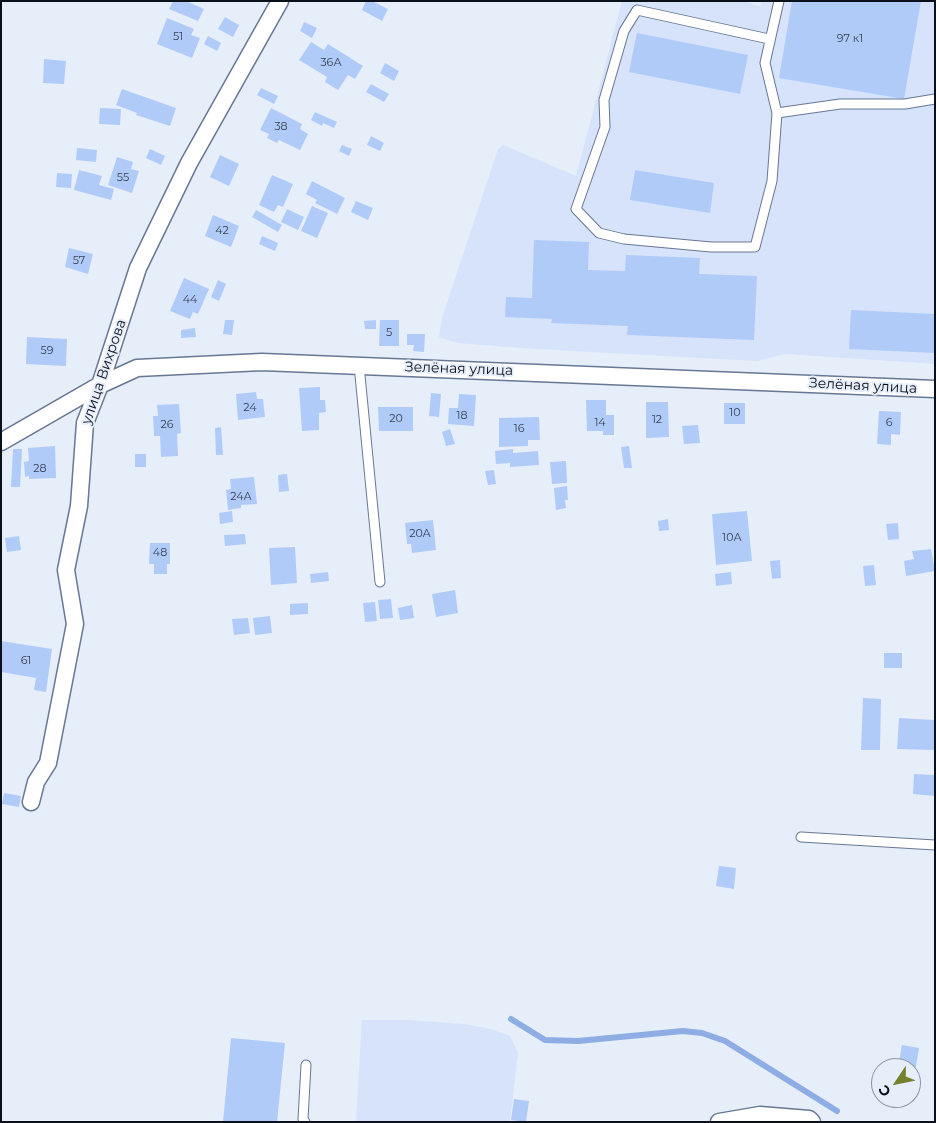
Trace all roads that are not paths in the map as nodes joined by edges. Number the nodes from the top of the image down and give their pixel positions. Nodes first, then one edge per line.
1 (280, 1) edge
2 (779, 1) edge
3 (769, 39) junction
4 (935, 99) edge
5 (777, 113) junction
6 (359, 365) junction
7 (100, 385) junction
8 (935, 389) edge
9 (1, 442) edge
10 (380, 582) dead end
11 (31, 802) dead end
12 (801, 837) dead end
13 (935, 845) edge
14 (306, 1065) dead end
15 (761, 1118) edge
16 (305, 1122) edge
17 (719, 1122) edge
18 (812, 1122) edge

1 - 7 street, улица Вихрова
2 - 3 lane
3 - 5 lane
3 - 5 lane
4 - 5 lane
6 - 7 street, Зелёная улица
6 - 8 street, Зелёная улица
6 - 10 lane
7 - 9 street, Зелёная улица
7 - 11 street, улица Вихрова
12 - 13 lane
14 - 16 lane
15 - 17 street
15 - 18 street

